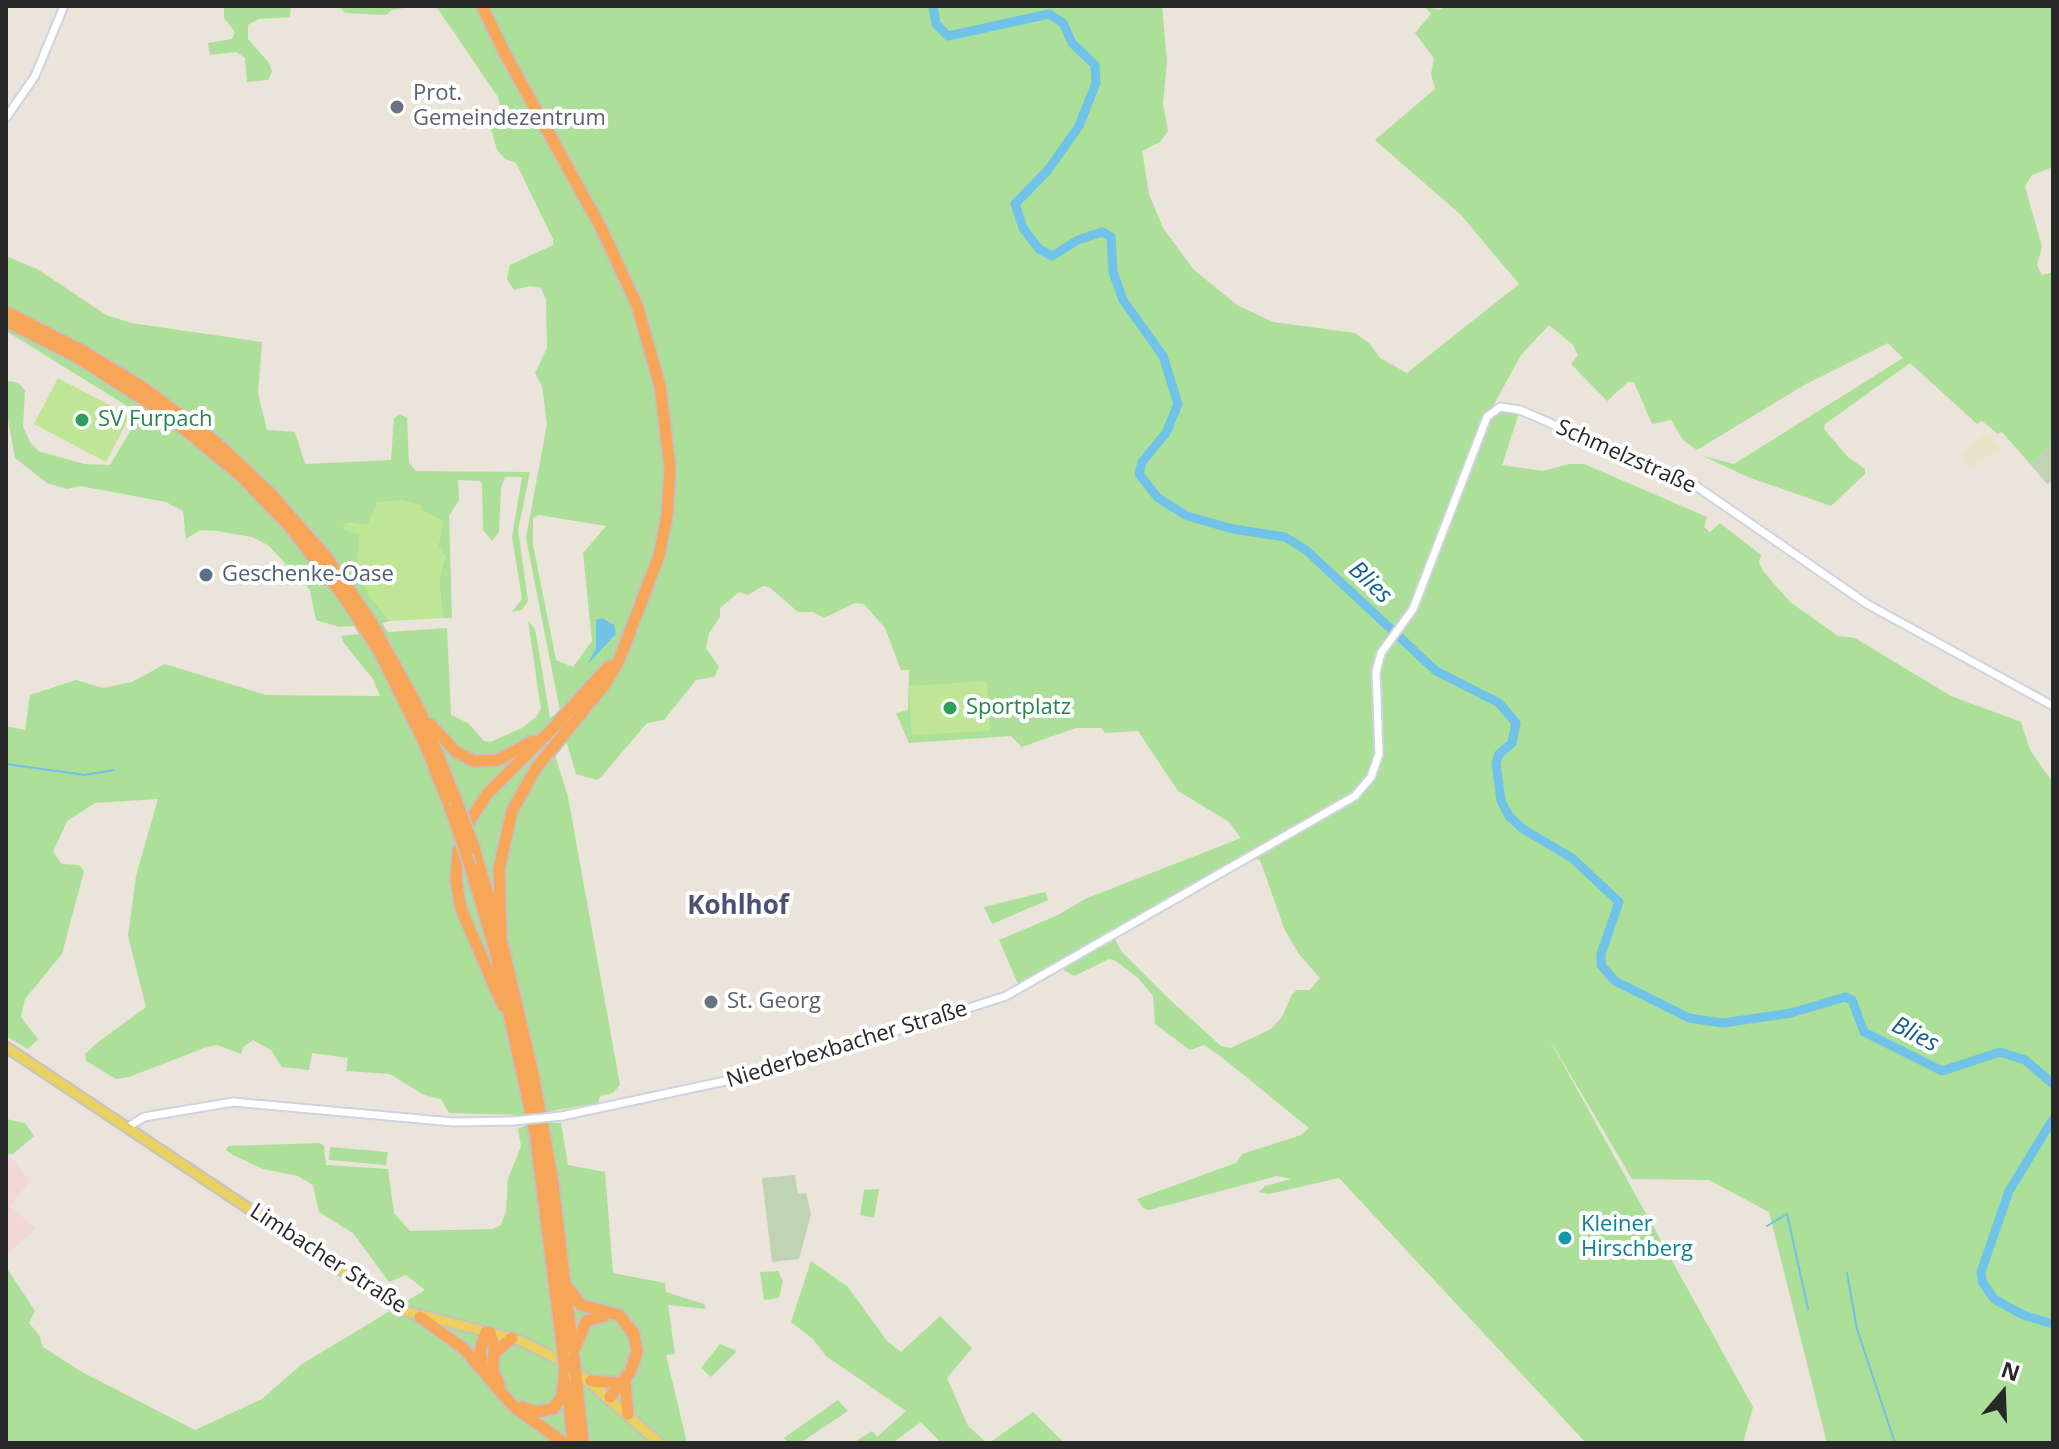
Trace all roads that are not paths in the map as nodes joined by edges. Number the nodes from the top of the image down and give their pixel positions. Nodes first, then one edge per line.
1 (64, 6) edge
2 (482, 6) edge
3 (6, 118) edge
4 (6, 312) edge
5 (6, 321) edge
6 (629, 635) junction
7 (1388, 641) joint
8 (2053, 706) edge
9 (421, 713) junction
10 (562, 719) junction
11 (453, 805) junction
12 (501, 939) junction
13 (517, 1038) junction
14 (6, 1047) edge
15 (128, 1127) junction
16 (557, 1257) junction
17 (560, 1281) junction
18 (420, 1317) junction
19 (488, 1332) junction
20 (512, 1338) junction
21 (494, 1353) junction
22 (569, 1356) junction
23 (483, 1371) junction
24 (570, 1372) junction
25 (591, 1381) junction
26 (621, 1383) junction
27 (608, 1396) junction
28 (628, 1414) junction
29 (564, 1443) edge
30 (573, 1443) edge
31 (583, 1443) edge
32 (659, 1443) edge

1 - 3 street
2 - 6 highway
4 - 9 highway
5 - 11 highway
6 - 10 highway
6 - 12 highway
7 - 8 street, Schmelzstraße
7 - 15 street, Niederbexbacher Straße, bridge
9 - 10 highway
9 - 11 highway
10 - 13 highway
11 - 12 highway, bridge
11 - 13 highway, bridge
12 - 16 highway
13 - 16 highway
14 - 15 main road, Limbacher Straße
15 - 18 main road, Limbacher Straße
16 - 17 highway
17 - 22 highway
17 - 26 highway
18 - 19 main road, Limbacher Straße
18 - 23 highway
19 - 20 main road, Limbacher Straße
19 - 21 highway
19 - 23 highway
20 - 21 highway
20 - 25 main road, Limbacher Straße
21 - 24 highway
22 - 24 highway, bridge
22 - 26 highway
23 - 29 highway
24 - 30 highway
24 - 31 highway
25 - 26 highway
25 - 27 main road, Limbacher Straße
26 - 27 highway
26 - 28 highway
27 - 28 main road, Limbacher Straße
28 - 32 main road, Limbacher Straße

